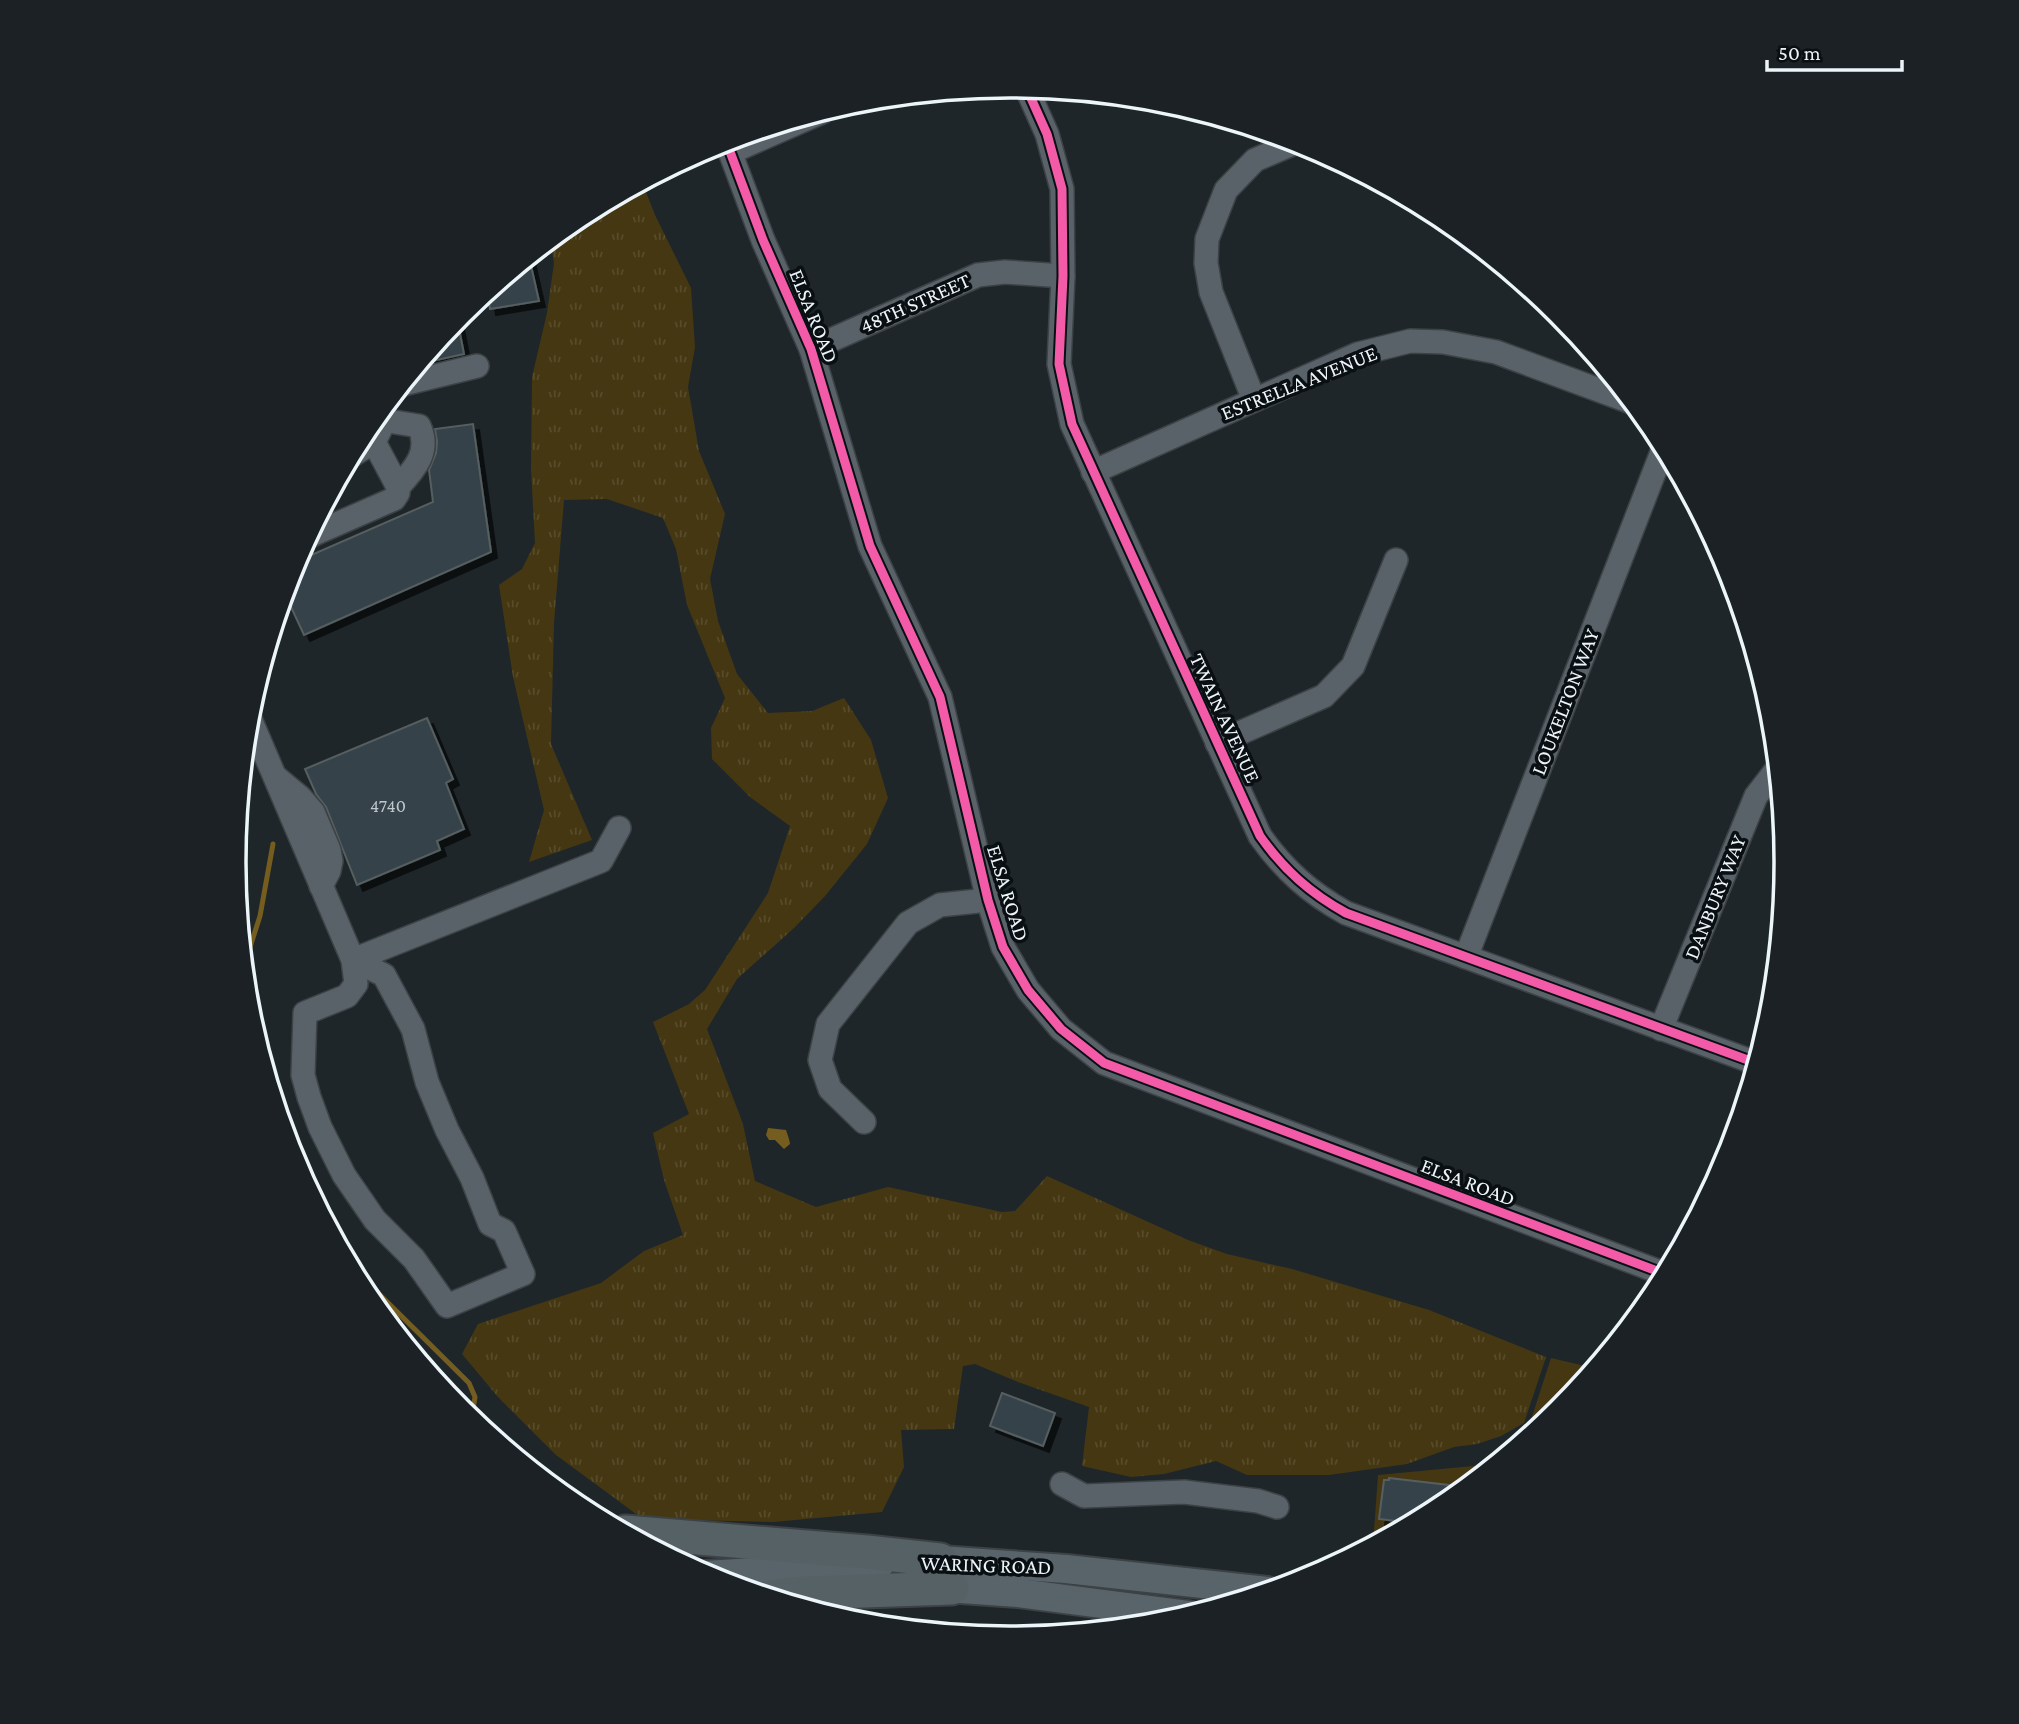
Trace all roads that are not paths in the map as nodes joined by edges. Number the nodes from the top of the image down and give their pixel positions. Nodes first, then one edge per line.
1 (1031, 99) edge
2 (1282, 149) edge
3 (731, 151) edge
4 (1063, 276) junction
5 (811, 349) junction
6 (477, 366) dead end
7 (416, 381) edge
8 (1615, 396) edge
9 (1254, 400) junction
10 (389, 416) edge
11 (381, 428) edge
12 (374, 442) junction
13 (370, 444) edge
14 (1659, 460) edge
15 (1093, 472) junction
16 (398, 487) junction
17 (321, 531) edge
18 (1396, 560) dead end
19 (257, 734) edge
20 (1217, 743) junction
21 (1769, 780) edge
22 (619, 828) dead end
23 (988, 900) junction
24 (1466, 957) junction
25 (353, 960) junction
26 (1661, 1029) junction
27 (1747, 1060) edge
28 (864, 1122) dead end
29 (1654, 1271) edge
30 (1062, 1484) dead end
31 (1277, 1507) dead end
32 (646, 1534) edge
33 (946, 1574) junction
34 (736, 1575) edge
35 (768, 1586) edge
36 (1244, 1588) edge
37 (792, 1594) edge
38 (1158, 1611) edge

1 - 4 street, TWAIN AVENUE
2 - 9 street
3 - 5 street, ELSA ROAD
4 - 5 street, 48TH STREET
4 - 15 street, TWAIN AVENUE
5 - 23 street, ELSA ROAD
6 - 7 street
8 - 9 street, ESTRELLA AVENUE
9 - 15 street, ESTRELLA AVENUE
10 - 16 street
11 - 12 street
12 - 13 street
12 - 16 street
14 - 24 street, LOUKELTON WAY
15 - 20 street, TWAIN AVENUE
16 - 17 street
18 - 20 street
19 - 25 street
20 - 24 street, TWAIN AVENUE
21 - 26 street, DANBURY WAY
22 - 25 street
23 - 28 street
23 - 29 street, ELSA ROAD
24 - 26 street, TWAIN AVENUE
25 - 25 street
26 - 27 street, TWAIN AVENUE
30 - 31 street
32 - 33 highway
33 - 34 main road, WARING ROAD
33 - 35 main road, WARING ROAD
33 - 36 main road, WARING ROAD
33 - 37 highway
33 - 38 main road, WARING ROAD

